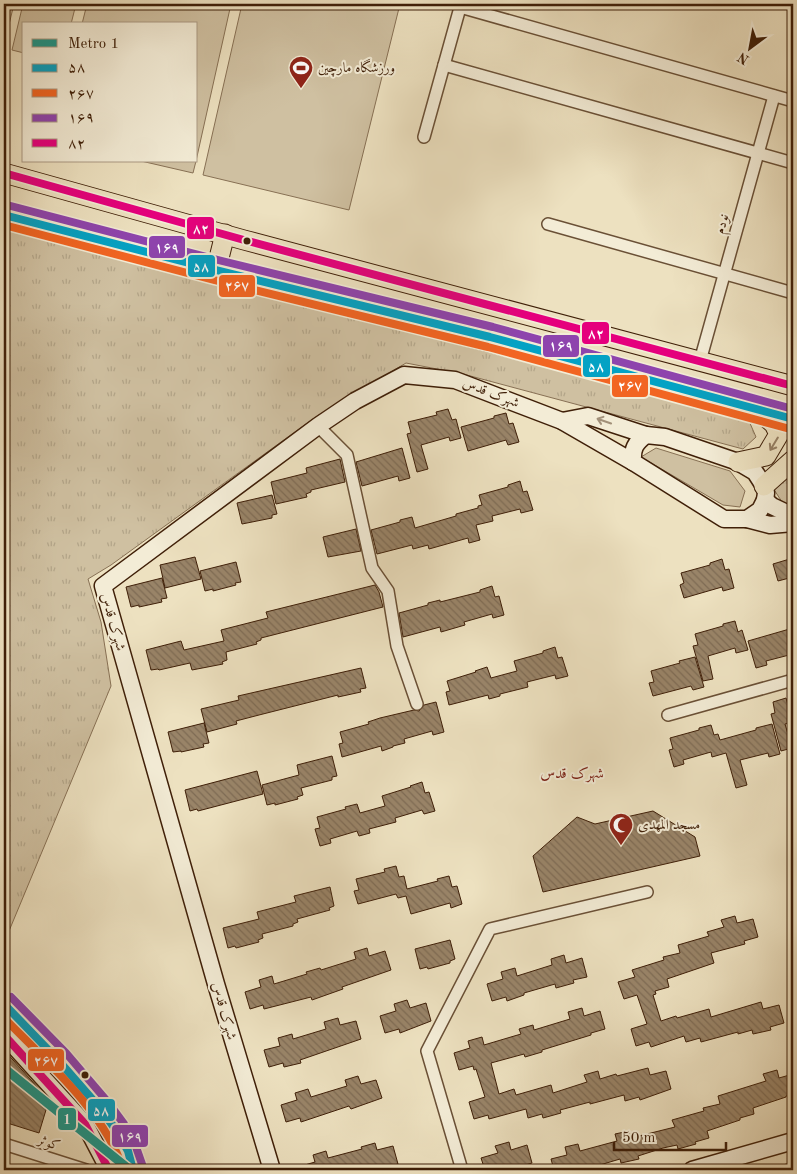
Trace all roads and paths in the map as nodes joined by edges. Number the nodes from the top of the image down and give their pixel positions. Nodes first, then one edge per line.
1 (461, 5) edge
2 (444, 65) junction
3 (774, 96) junction
4 (793, 102) edge
5 (424, 137) dead end
6 (758, 153) junction
7 (793, 163) edge
8 (4, 173) edge
9 (4, 215) edge
10 (548, 224) dead end
11 (225, 234) junction
12 (216, 270) junction
13 (724, 274) junction
14 (793, 293) edge
15 (700, 361) junction
16 (793, 386) edge
17 (759, 411) junction
18 (793, 419) edge
19 (562, 421) junction
20 (318, 426) junction
21 (646, 435) junction
22 (793, 460) edge
23 (634, 462) junction
24 (738, 462) junction
25 (764, 493) junction
26 (793, 516) edge
27 (748, 519) junction
28 (793, 523) edge
29 (793, 680) edge
30 (417, 704) dead end
31 (668, 715) dead end
32 (648, 892) dead end
33 (4, 1004) edge
34 (4, 1035) edge
35 (793, 1141) edge
36 (4, 1144) edge
37 (793, 1169) edge
38 (86, 1170) edge
39 (109, 1170) edge
40 (133, 1170) edge
41 (272, 1170) edge
42 (462, 1170) edge
43 (692, 1170) edge
44 (788, 1170) edge

1 - 2 street
1 - 3 street
2 - 5 street
2 - 6 street
3 - 4 street
3 - 6 street, نودم
6 - 7 street
6 - 13 street, نودم
8 - 11 main road
9 - 12 main road
10 - 13 street
11 - 12 main road
11 - 15 main road
12 - 17 main road
13 - 14 street
13 - 15 street, نودم
15 - 16 main road
17 - 18 main road
17 -> 24 main road
19 - 20 street, شهرک قدس
21 -> 19 street
19 - 23 street, شهرک قدس
20 - 30 street
20 - 41 street, شهرک قدس
21 - 23 street
21 - 24 street
22 - 25 main road
23 - 27 street
24 - 25 street
25 - 26 street
25 - 27 street
27 - 28 street
29 - 31 street
32 - 42 street
33 - 40 street
34 - 39 street
35 - 43 street
36 - 38 street, کوثر
37 - 44 street

